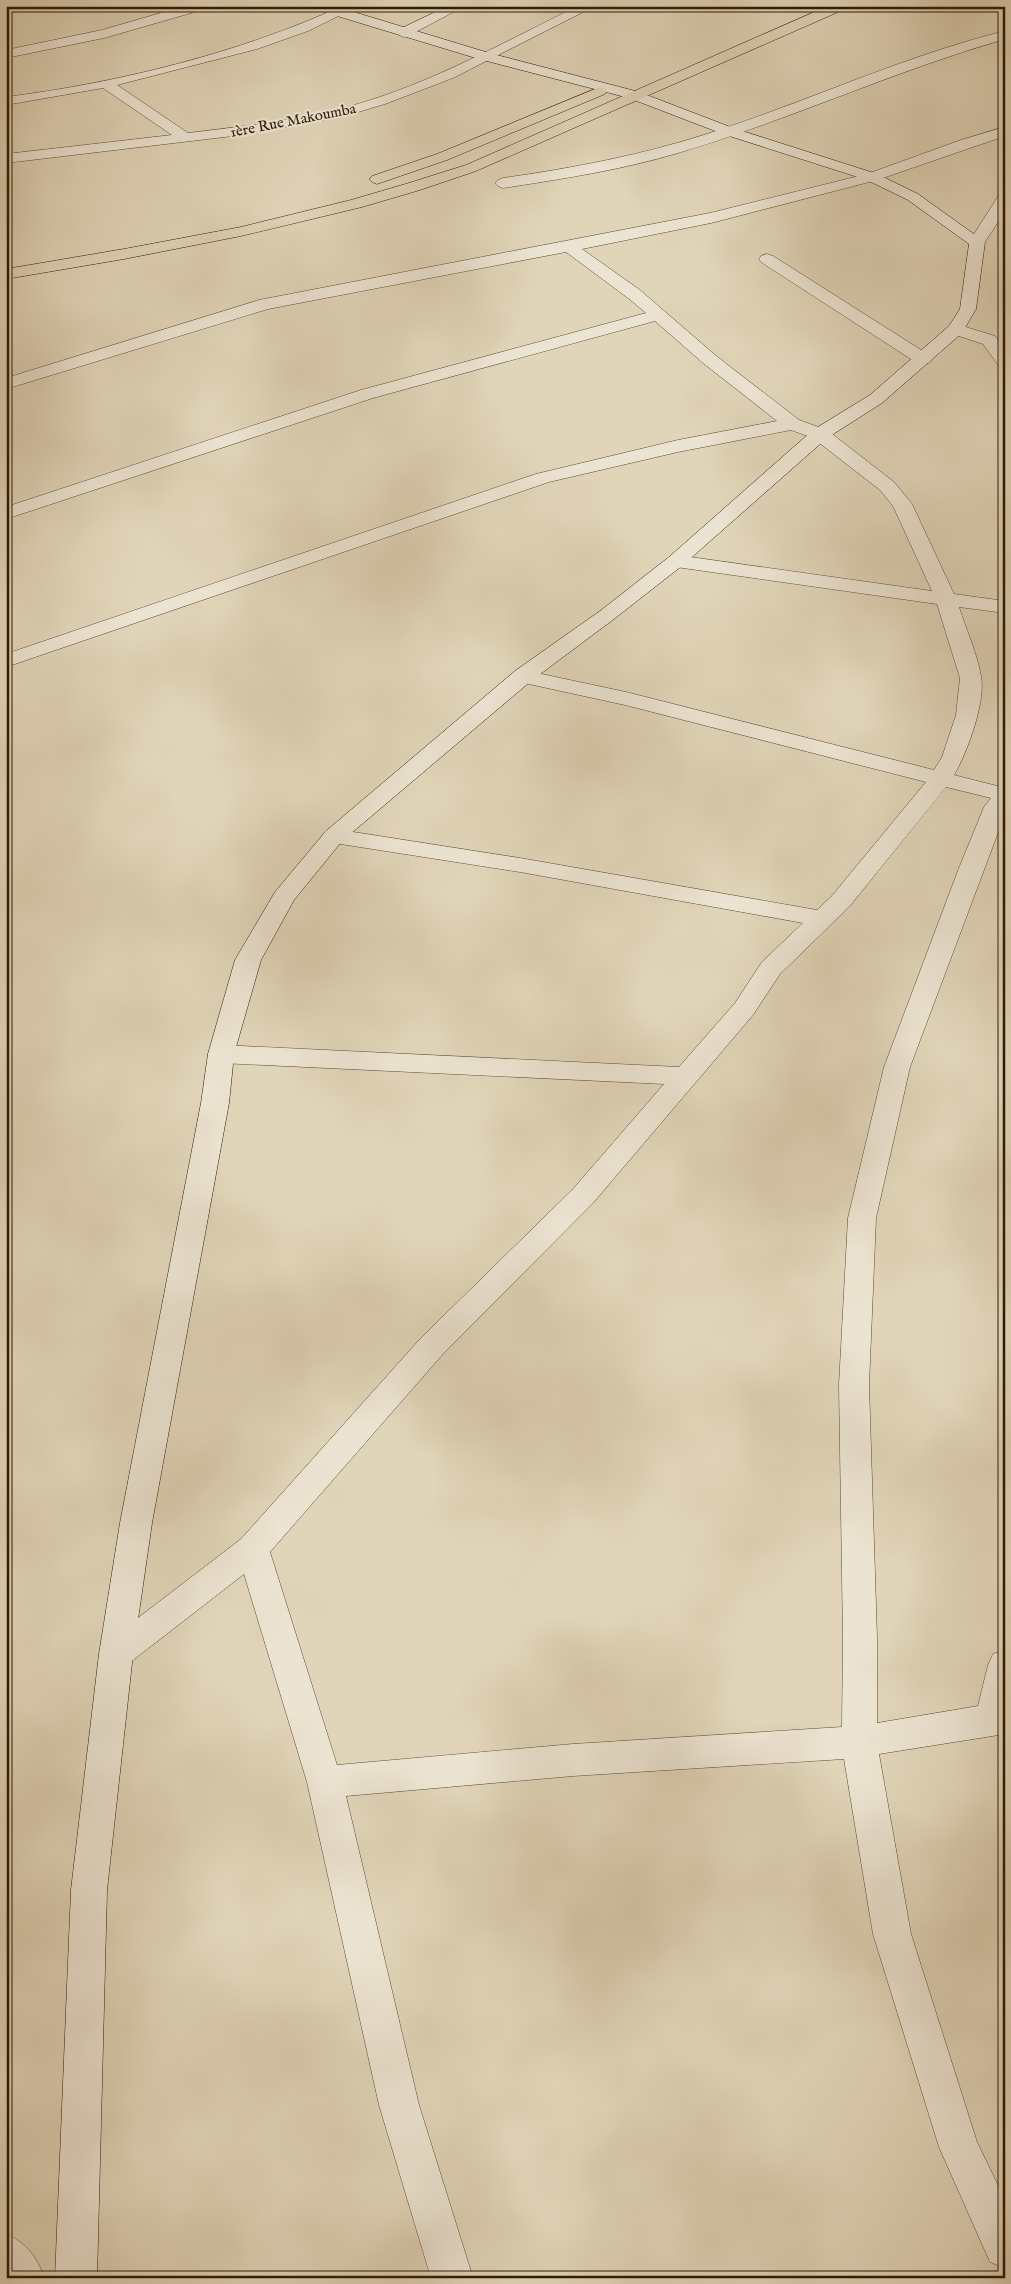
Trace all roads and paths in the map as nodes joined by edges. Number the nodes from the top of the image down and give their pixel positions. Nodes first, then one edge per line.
1 (23, 6) edge
2 (200, 6) edge
3 (459, 6) edge
4 (589, 6) edge
5 (840, 6) edge
6 (337, 8) edge
7 (6, 10) edge
8 (403, 33) junction
9 (1005, 35) edge
10 (6, 54) edge
11 (484, 56) junction
12 (106, 84) junction
13 (632, 86) junction
14 (605, 88) junction
15 (6, 101) edge
16 (728, 131) junction
17 (1005, 131) edge
18 (186, 138) junction
19 (6, 159) edge
20 (872, 177) junction
21 (365, 183) dead end
22 (503, 183) dead end
23 (1005, 198) edge
24 (977, 242) junction
25 (569, 247) junction
26 (65, 249) dead end
27 (768, 259) dead end
28 (6, 260) edge
29 (6, 274) edge
30 (660, 314) junction
31 (956, 329) junction
32 (997, 338) edge
33 (923, 359) junction
34 (1005, 362) edge
35 (6, 384) edge
36 (792, 424) junction
37 (820, 434) junction
38 (6, 514) edge
39 (676, 560) junction
40 (946, 599) junction
41 (1005, 607) edge
42 (6, 662) edge
43 (523, 676) junction
44 (941, 778) junction
45 (1005, 796) edge
46 (334, 836) junction
47 (824, 919) junction
48 (221, 1054) junction
49 (684, 1076) junction
50 (254, 1549) junction
51 (116, 1654) junction
52 (1005, 1665) edge
53 (998, 1718) edge
54 (859, 1742) junction
55 (324, 1782) junction
56 (1005, 2247) edge
57 (6, 2255) edge
58 (24, 2278) edge
59 (76, 2278) edge
60 (452, 2278) edge

1 - 7 street
2 - 10 street
3 - 8 street
4 - 11 street, 1ère Rue Makoumba
5 - 13 main road
6 - 8 street
6 - 12 street
8 - 11 street
9 - 16 street
11 - 14 street
11 - 18 street, 1ère Rue Makoumba
12 - 15 street
12 - 18 street
13 - 14 street
13 - 16 street
13 - 29 main road
14 - 21 main road
16 - 20 street
16 - 22 street
17 - 20 street
18 - 19 street, 1ère Rue Makoumba
20 - 24 street
20 - 25 street
23 - 24 street
24 - 31 street
25 - 30 street
25 - 35 street
26 - 28 main road
27 - 33 street
30 - 36 street
30 - 38 street
31 - 32 street
31 - 33 street
32 - 34 street
33 - 37 street
36 - 37 street
36 - 42 street
37 - 39 street
37 - 40 street
39 - 40 street
39 - 43 street
40 - 41 street
40 - 44 street
43 - 44 street
43 - 46 street
44 - 45 street
44 - 47 street
45 - 54 street
46 - 47 street
46 - 48 street
47 - 49 street
48 - 49 street
48 - 51 street
49 - 50 street
50 - 51 street
50 - 55 street
51 - 59 street
52 - 53 street
53 - 54 street
54 - 55 street
54 - 56 street
55 - 60 street
57 - 58 street

